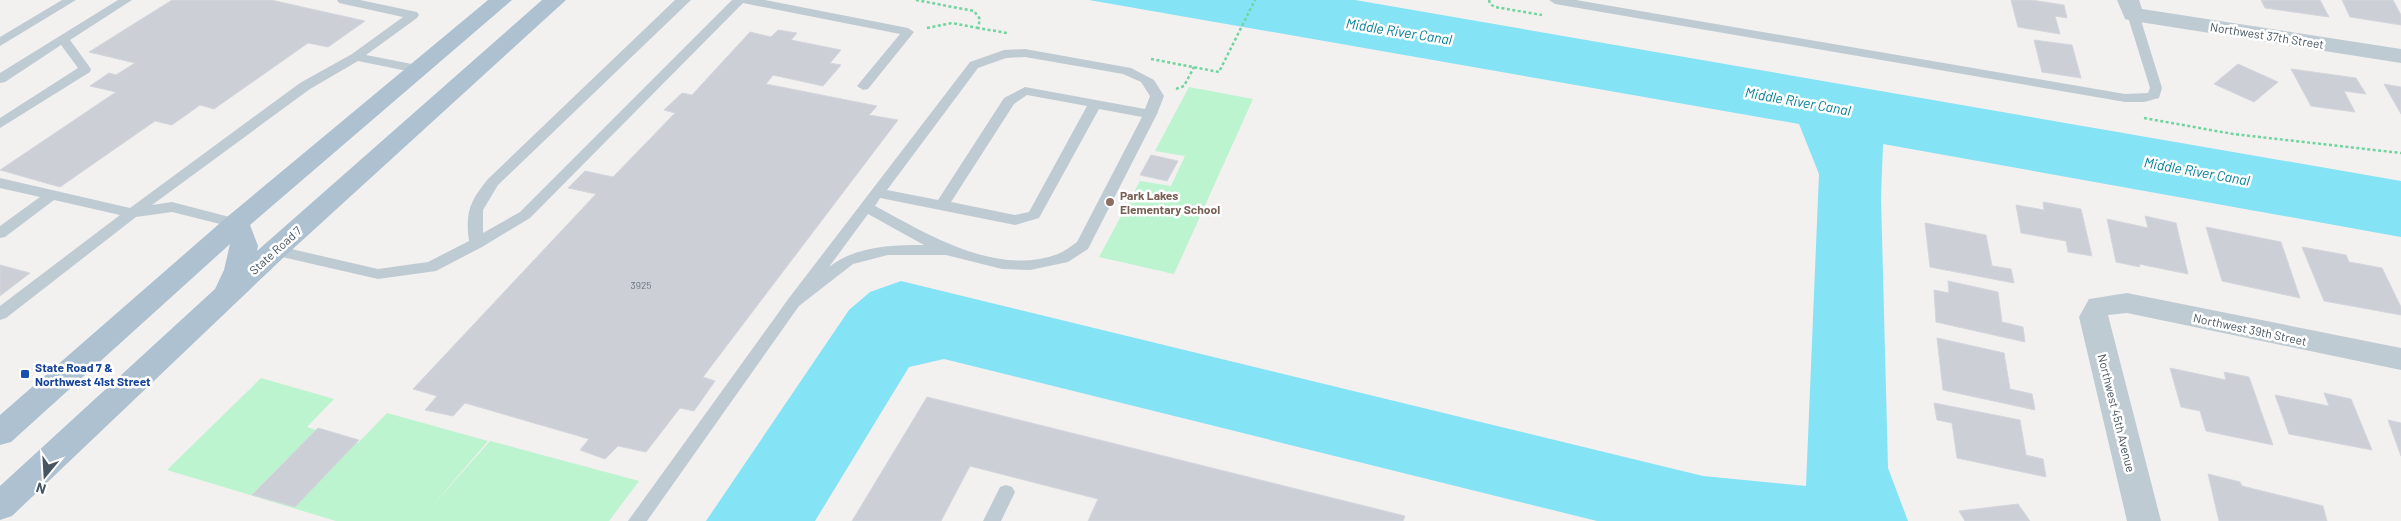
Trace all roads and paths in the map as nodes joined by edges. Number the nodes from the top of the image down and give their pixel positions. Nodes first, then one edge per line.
1 (70, 0) edge
2 (126, 0) edge
3 (343, 0) edge
4 (501, 0) edge
5 (555, 0) edge
6 (685, 0) edge
7 (739, 0) edge
8 (747, 0) edge
9 (1255, 0) edge
10 (1555, 0) edge
11 (2130, 7) edge
12 (978, 28) dead end
13 (908, 32) junction
14 (64, 39) junction
15 (1235, 40) dead end
16 (0, 42) edge
17 (2401, 56) edge
18 (356, 57) junction
19 (1194, 67) dead end
20 (417, 69) junction
21 (0, 79) edge
22 (863, 86) dead end
23 (1157, 96) junction
24 (1095, 104) junction
25 (1150, 114) junction
26 (0, 124) edge
27 (0, 183) edge
28 (877, 193) junction
29 (52, 195) junction
30 (942, 205) junction
31 (866, 208) junction
32 (132, 213) junction
33 (236, 223) junction
34 (0, 233) edge
35 (477, 243) junction
36 (274, 250) junction
37 (946, 250) junction
38 (220, 300) junction
39 (794, 302) junction
40 (2099, 306) joint
41 (0, 314) edge
42 (2401, 359) edge
43 (1, 431) edge
44 (1006, 492) dead end
45 (0, 506) edge
46 (637, 521) edge
47 (992, 521) edge
48 (2144, 521) edge

1 - 16 lane
2 - 14 lane
3 - 18 lane
4 - 20 main road
5 - 36 main road, State Road 7
6 - 35 lane
7 - 35 lane
8 - 13 lane
9 - 15 path
10 - 11 lane
11 - 17 street, Northwest 37th Street
12 - 13 path
13 - 22 lane
14 - 21 lane
14 - 26 lane
18 - 20 lane
18 - 32 lane
19 - 23 path
20 - 33 main road
23 - 25 lane
23 - 28 lane
24 - 25 lane
24 - 30 lane
24 - 30 lane
25 - 37 lane
27 - 29 lane
28 - 30 lane
28 - 31 lane
29 - 32 lane
29 - 34 lane
31 - 37 lane
31 - 39 lane
32 - 33 lane
32 - 41 lane
33 - 38 main road
33 - 43 main road
35 - 36 lane
36 - 38 main road, State Road 7
37 - 39 lane
38 - 45 main road, State Road 7
39 - 46 lane
40 - 42 street, Northwest 39th Street
40 - 48 street, Northwest 45th Avenue
44 - 47 lane

